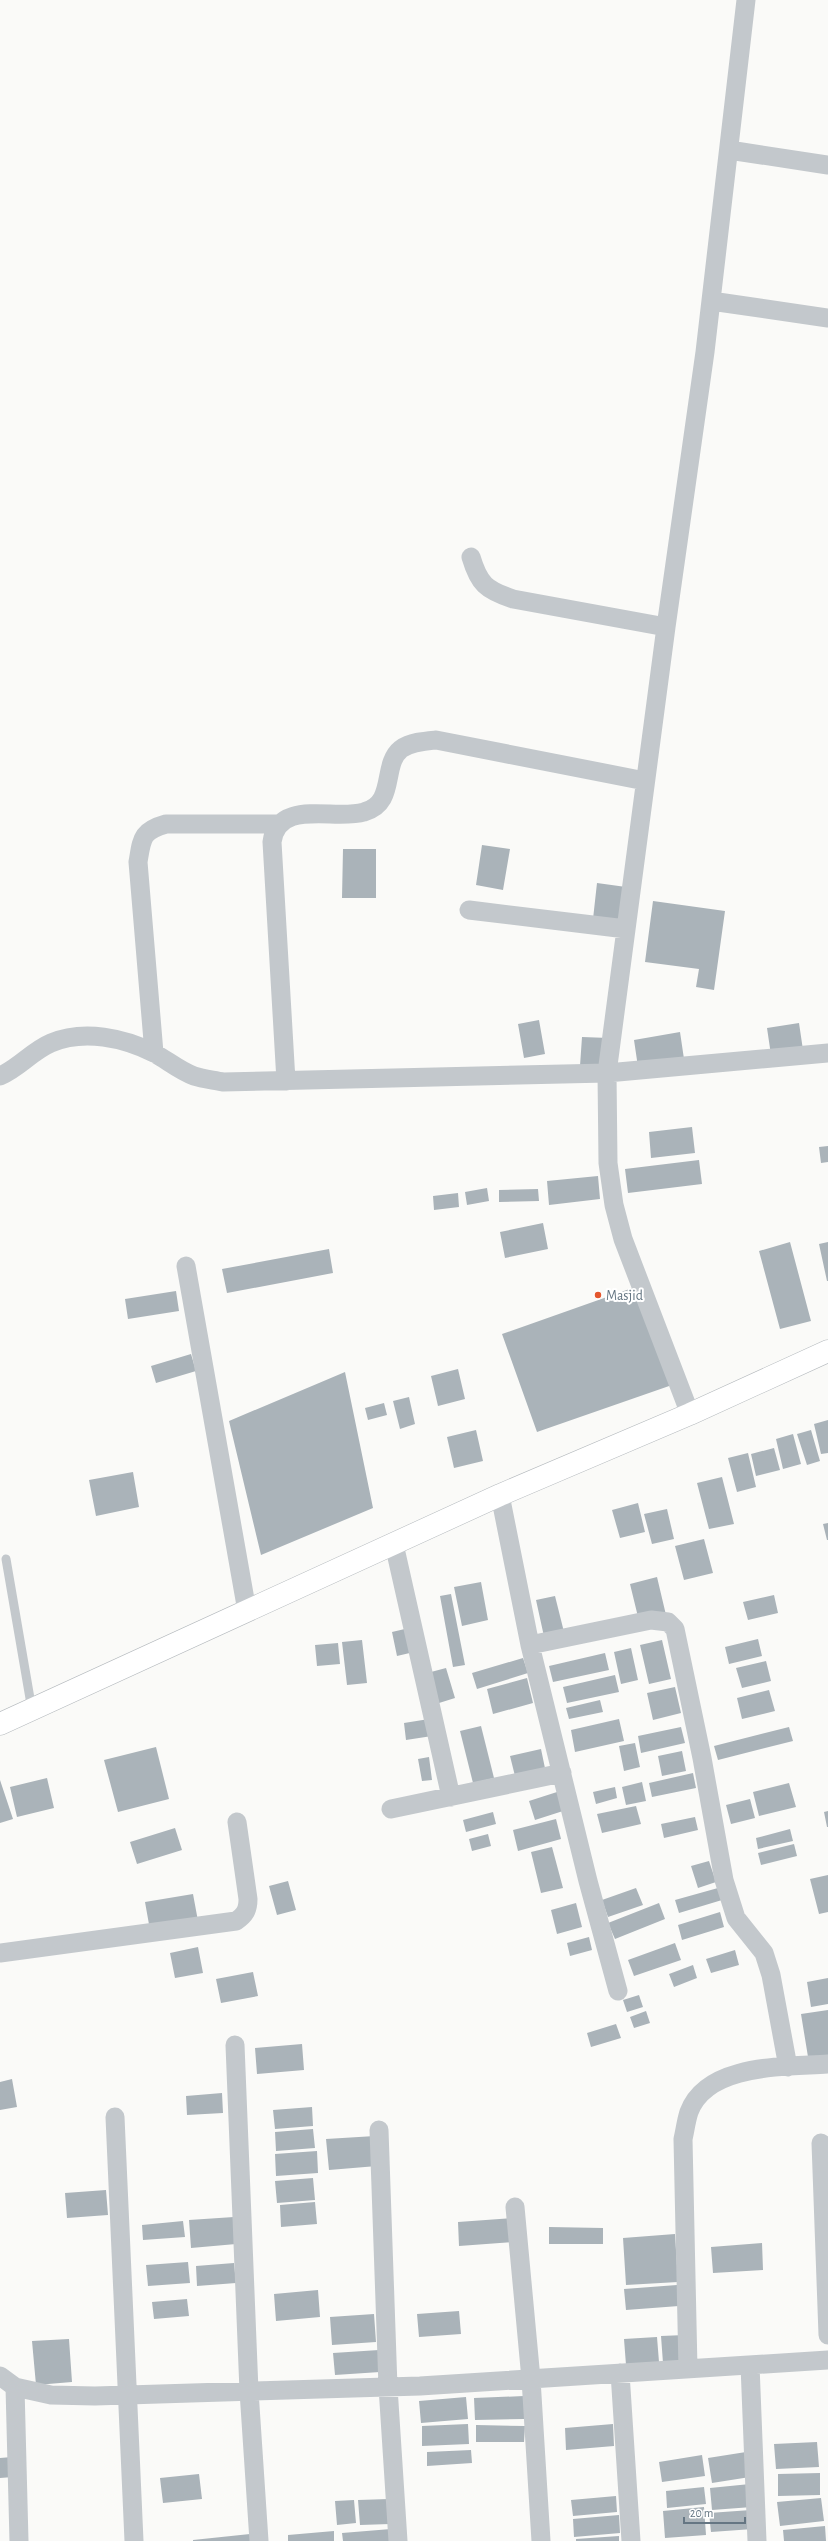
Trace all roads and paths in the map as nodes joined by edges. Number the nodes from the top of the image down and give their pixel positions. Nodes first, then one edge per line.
1 (746, 0) edge
2 (729, 150) junction
3 (828, 165) edge
4 (711, 301) junction
5 (828, 318) edge
6 (471, 557) dead end
7 (666, 627) junction
8 (645, 781) junction
9 (278, 824) junction
10 (469, 910) dead end
11 (626, 929) junction
12 (154, 1053) junction
13 (828, 1053) edge
14 (607, 1073) junction
15 (0, 1076) edge
16 (286, 1081) junction
17 (186, 1266) dead end
18 (828, 1351) edge
19 (690, 1414) junction
20 (500, 1495) junction
21 (394, 1544) junction
22 (6, 1559) dead end
23 (247, 1611) junction
24 (530, 1645) junction
25 (32, 1710) junction
26 (0, 1724) edge
27 (562, 1774) junction
28 (451, 1797) junction
29 (391, 1809) dead end
30 (237, 1822) dead end
31 (0, 1953) edge
32 (618, 1991) dead end
33 (235, 2045) dead end
34 (828, 2064) edge
35 (788, 2067) junction
36 (115, 2117) dead end
37 (379, 2130) dead end
38 (821, 2143) dead end
39 (515, 2207) dead end
40 (828, 2335) edge
41 (828, 2360) edge
42 (750, 2365) junction
43 (688, 2369) junction
44 (620, 2373) junction
45 (0, 2376) edge
46 (531, 2379) junction
47 (388, 2386) junction
48 (15, 2387) junction
49 (249, 2391) junction
50 (127, 2395) junction
51 (19, 2541) edge
52 (134, 2541) edge
53 (259, 2541) edge
54 (398, 2541) edge
55 (541, 2541) edge
56 (631, 2541) edge
57 (757, 2541) edge

1 - 2 street
2 - 3 street
2 - 4 street
4 - 5 street
4 - 7 street
6 - 7 street
7 - 8 street
8 - 9 street
8 - 11 street
9 - 12 street
9 - 16 street
10 - 11 street
11 - 14 street
12 - 15 street
12 - 16 street
13 - 14 street
14 - 16 street
14 - 19 street
17 - 23 street
18 - 19 main road
19 - 20 main road
20 - 21 main road
20 - 24 street
21 - 23 main road
21 - 28 street
22 - 25 lane
23 - 25 main road
24 - 27 street
24 - 35 street
25 - 26 main road
27 - 28 street
27 - 32 street
28 - 29 street
30 - 31 street
33 - 49 street
34 - 35 street
35 - 43 street
36 - 50 street
37 - 47 street
38 - 40 street
39 - 46 street
41 - 42 street
42 - 43 street
42 - 57 street
43 - 44 street
44 - 46 street
44 - 56 street
45 - 48 street
46 - 47 street
46 - 55 street
47 - 49 street
47 - 54 street
48 - 50 street
48 - 51 street
49 - 50 street
49 - 53 street
50 - 52 street

